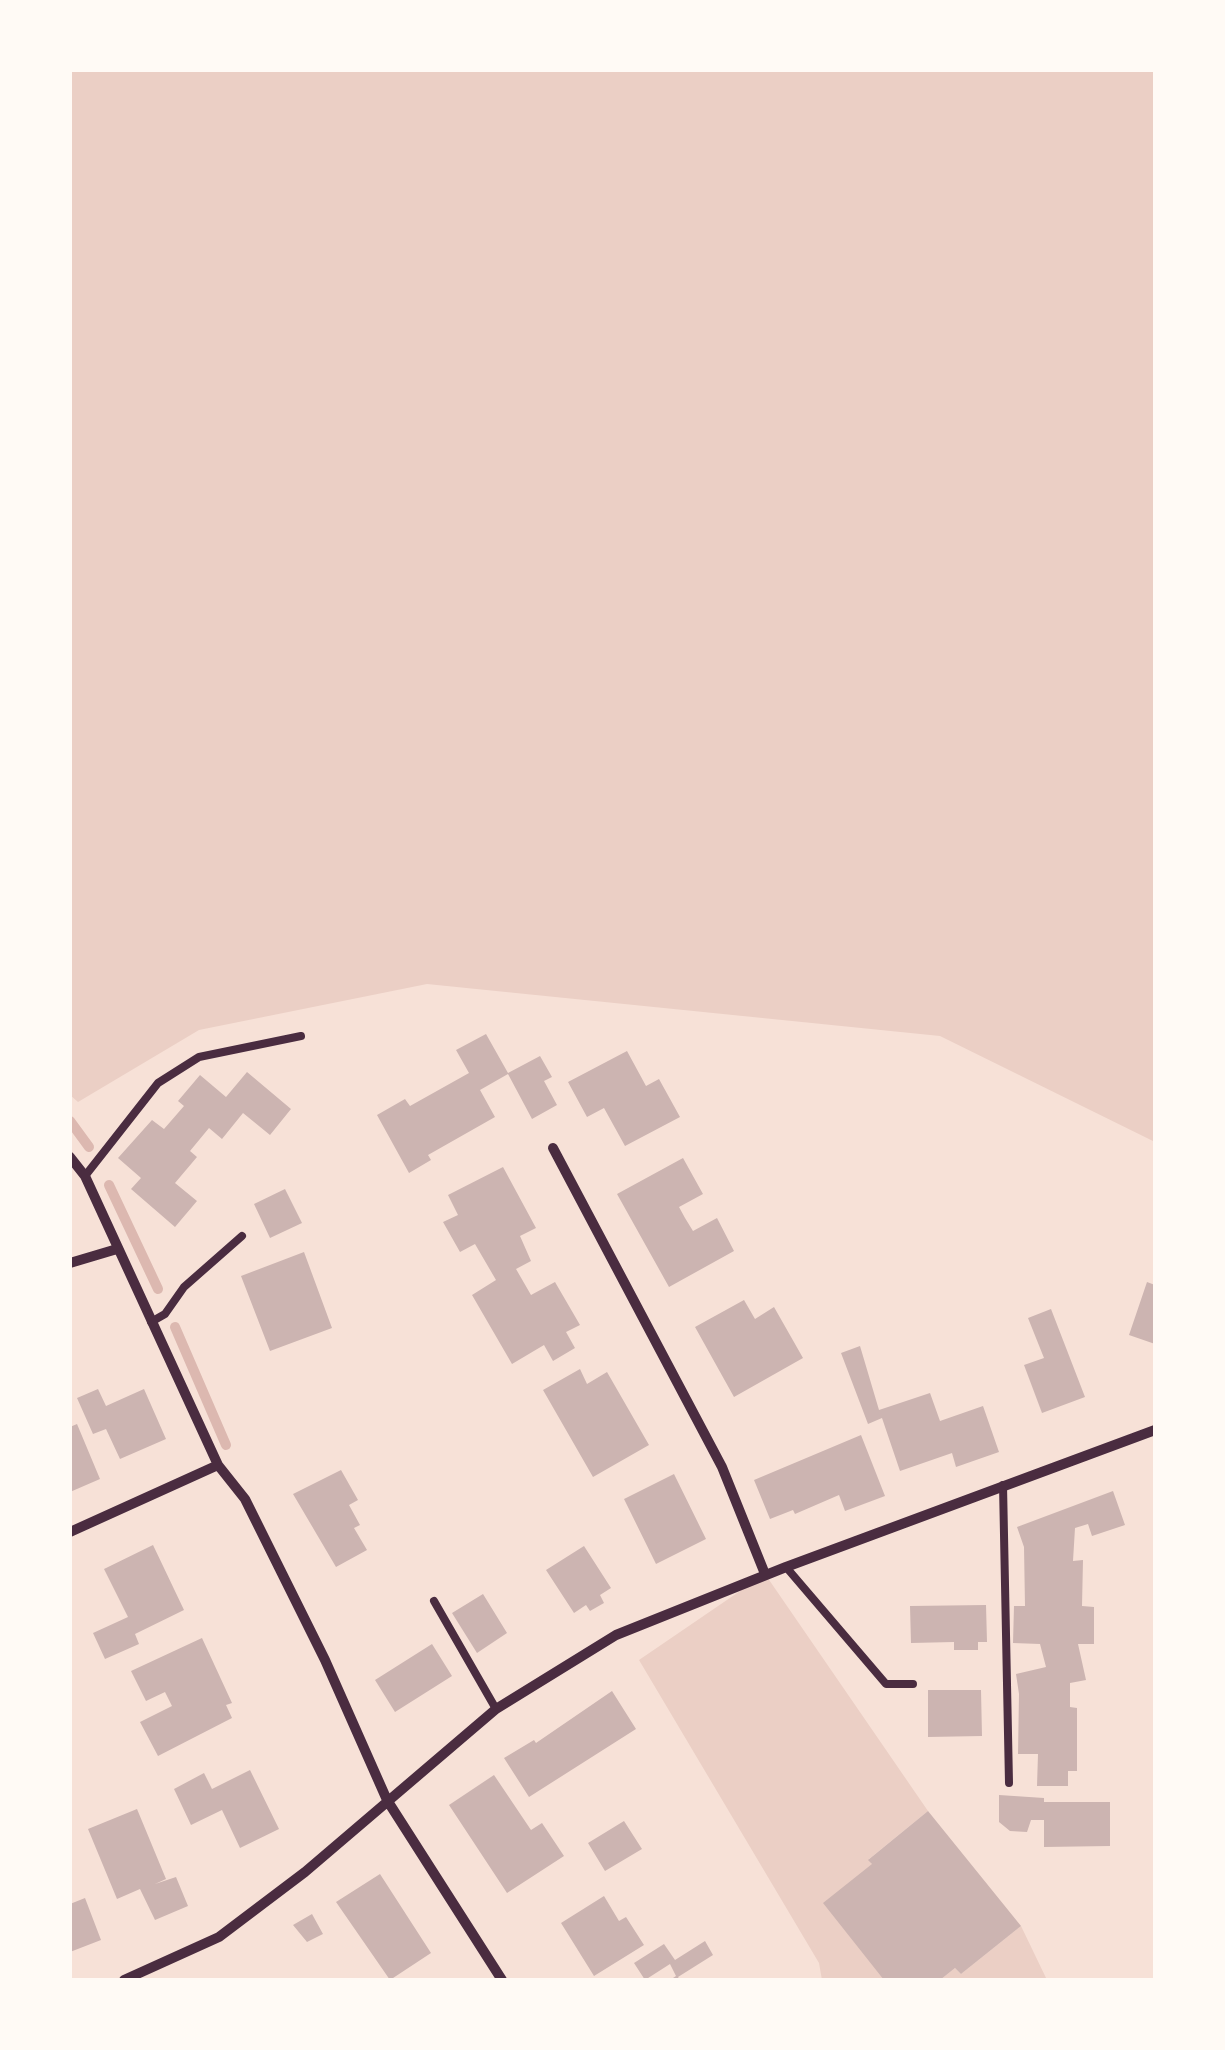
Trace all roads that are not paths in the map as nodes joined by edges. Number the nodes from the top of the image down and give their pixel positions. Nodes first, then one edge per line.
1 (301, 1036) dead end
2 (553, 1148) dead end
3 (70, 1157) edge
4 (85, 1176) junction
5 (242, 1236) dead end
6 (117, 1249) junction
7 (70, 1263) edge
8 (152, 1322) junction
9 (1155, 1430) edge
10 (218, 1466) junction
11 (1004, 1485) junction
12 (70, 1532) edge
13 (786, 1566) junction
14 (765, 1574) junction
15 (434, 1601) dead end
16 (913, 1684) dead end
17 (496, 1709) junction
18 (1009, 1782) dead end
19 (387, 1800) junction
20 (124, 1980) edge
21 (502, 1980) edge

1 - 4 lane
2 - 14 street
3 - 4 street
4 - 6 street
5 - 8 lane
6 - 7 street
6 - 8 street
8 - 10 street
9 - 11 street
10 - 12 street
10 - 19 street
11 - 13 street
11 - 18 lane
13 - 14 street
13 - 16 lane
14 - 17 street
15 - 17 lane
17 - 19 street
19 - 20 street
19 - 21 street

